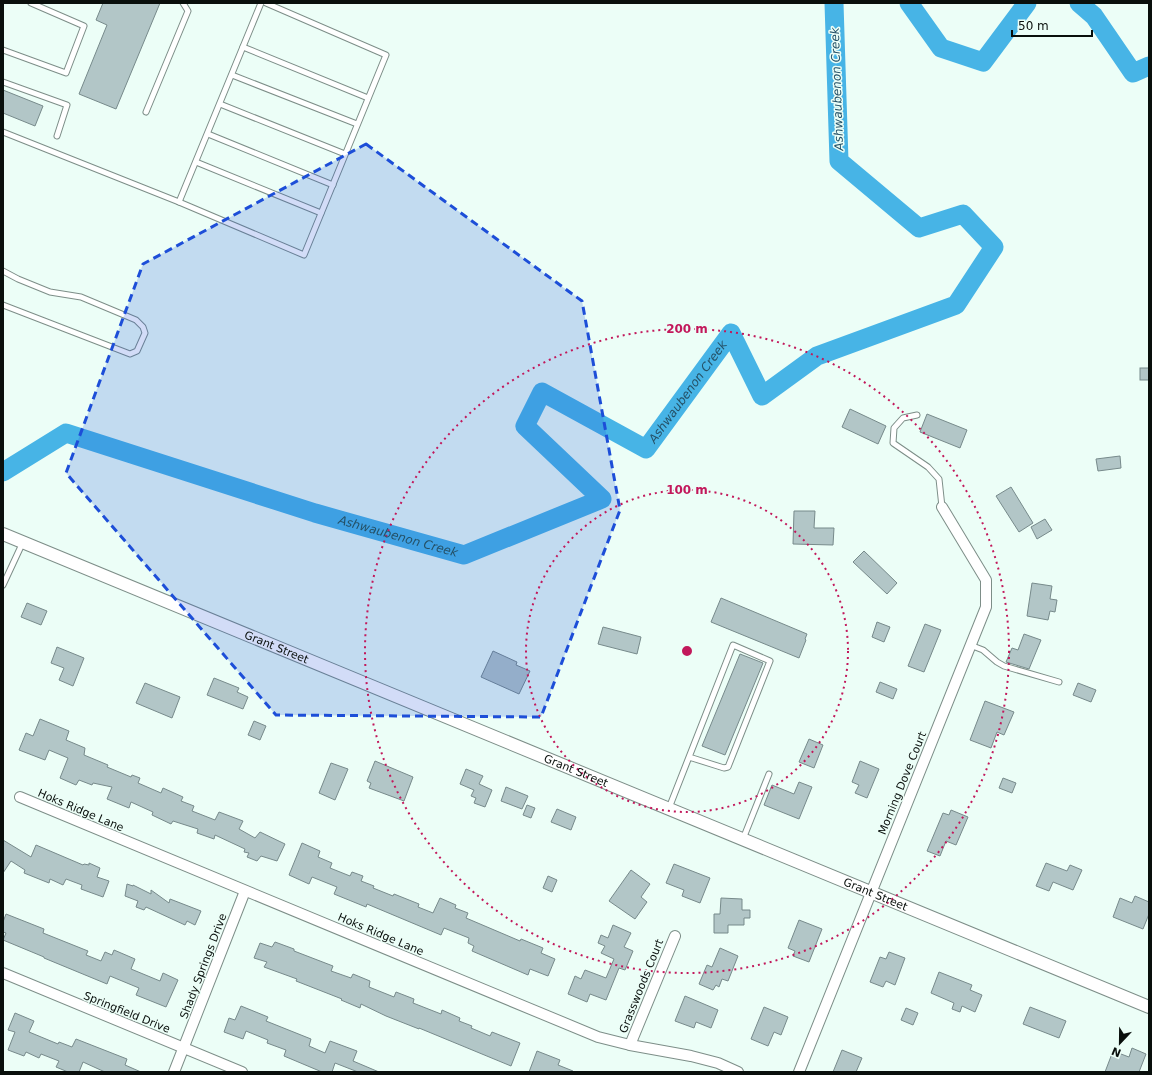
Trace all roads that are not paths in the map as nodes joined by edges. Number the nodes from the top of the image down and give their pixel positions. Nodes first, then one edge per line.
1 (31, 3) edge
2 (183, 3) edge
3 (261, 3) edge
4 (266, 3) edge
5 (243, 47) junction
6 (3, 50) edge
7 (232, 75) junction
8 (3, 82) edge
9 (368, 98) junction
10 (220, 104) junction
11 (146, 112) dead end
12 (357, 124) junction
13 (3, 132) edge
14 (208, 134) junction
15 (57, 136) dead end
16 (345, 154) junction
17 (196, 162) junction
18 (333, 185) junction
19 (179, 202) junction
20 (321, 213) junction
21 (3, 271) edge
22 (3, 305) edge
23 (916, 415) dead end
24 (942, 507) joint
25 (3, 534) edge
26 (23, 542) junction
27 (3, 585) edge
28 (970, 645) junction
29 (1059, 682) dead end
30 (689, 757) junction
31 (769, 774) dead end
32 (20, 797) dead end
33 (669, 808) junction
34 (743, 839) junction
35 (245, 891) junction
36 (871, 892) junction
37 (675, 936) dead end
38 (3, 973) edge
39 (1149, 1006) edge
40 (630, 1045) junction
41 (184, 1048) junction
42 (174, 1072) edge
43 (242, 1072) edge
44 (738, 1072) edge
45 (799, 1072) edge

1 - 6 lane
2 - 11 lane
3 - 5 lane
4 - 9 lane
5 - 7 lane
5 - 9 lane
7 - 10 lane
7 - 12 lane
8 - 15 lane
9 - 12 lane
10 - 14 lane
10 - 16 lane
12 - 16 lane
13 - 19 lane
14 - 17 lane
14 - 18 lane
16 - 18 lane
17 - 19 lane
17 - 20 lane
18 - 20 lane
19 - 20 lane
21 - 22 lane
23 - 24 lane
24 - 28 street, Morning Dove Court
25 - 26 street, Grant Street
26 - 27 lane
26 - 33 street, Grant Street
28 - 29 lane
28 - 36 street, Morning Dove Court
30 - 30 lane
30 - 33 lane
31 - 34 lane
32 - 35 street, Hoks Ridge Lane
33 - 34 street, Grant Street
34 - 36 street, Grant Street
35 - 40 street, Hoks Ridge Lane
35 - 41 street, Shady Springs Drive
36 - 39 street, Grant Street
36 - 45 street, Morning Dove Court
37 - 40 street, Grasswoods Court
38 - 41 street, Springfield Drive
40 - 44 street, Hoks Ridge Lane
41 - 42 street, Shady Springs Drive
41 - 43 street, Springfield Drive

